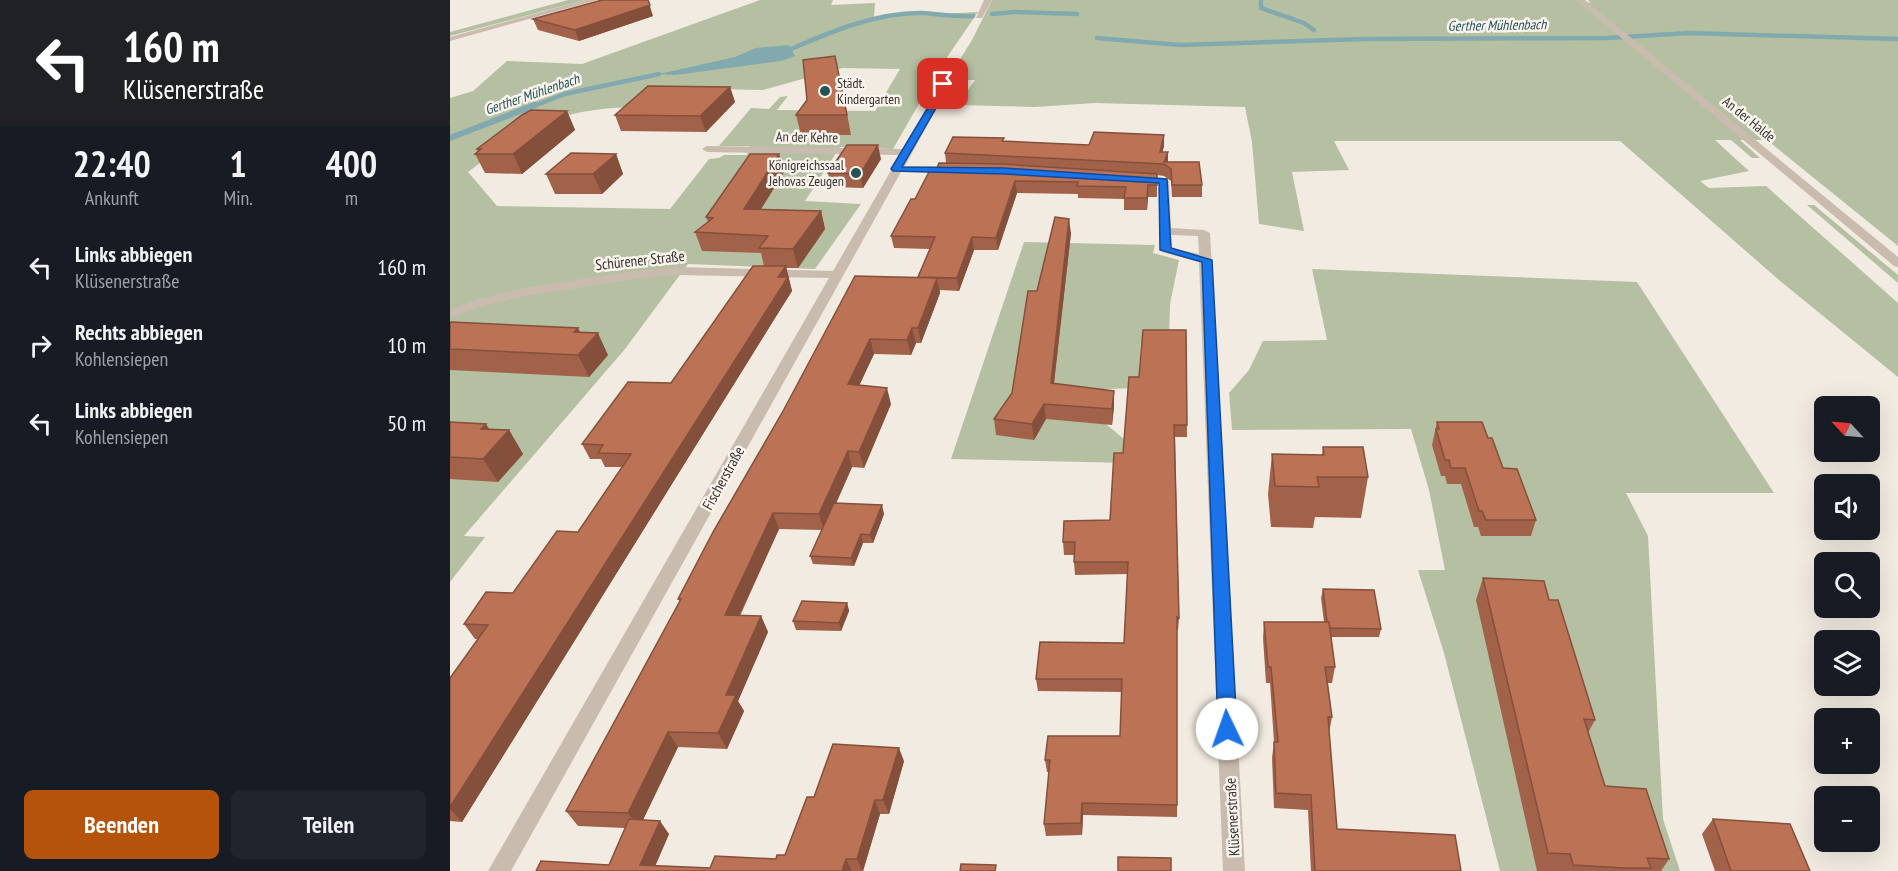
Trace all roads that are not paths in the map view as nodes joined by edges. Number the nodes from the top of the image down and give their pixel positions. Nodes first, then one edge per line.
1 (593, 0) edge
2 (988, 0) edge
3 (1580, 0) edge
4 (979, 16) dead end
5 (450, 39) edge
6 (943, 84) dead end
7 (708, 149) dead end
8 (906, 152) junction
9 (896, 169) junction
10 (968, 170) edge
11 (1130, 178) edge
12 (1165, 231) junction
13 (1207, 260) junction
14 (1898, 262) edge
15 (838, 275) junction
16 (450, 314) edge
17 (499, 871) edge
18 (1234, 871) edge

1 - 5 street
2 - 4 street
3 - 14 street, An der Halde
6 - 8 street, Fischerstraße
7 - 8 street, An der Kehre
8 - 9 street, Fischerstraße
9 - 10 street
9 - 15 street, Fischerstraße
11 - 12 street
12 - 13 street
12 - 13 street, Klüsenerstraße
13 - 18 street, Klüsenerstraße
15 - 16 street, Schürener Straße
15 - 17 street, Fischerstraße

